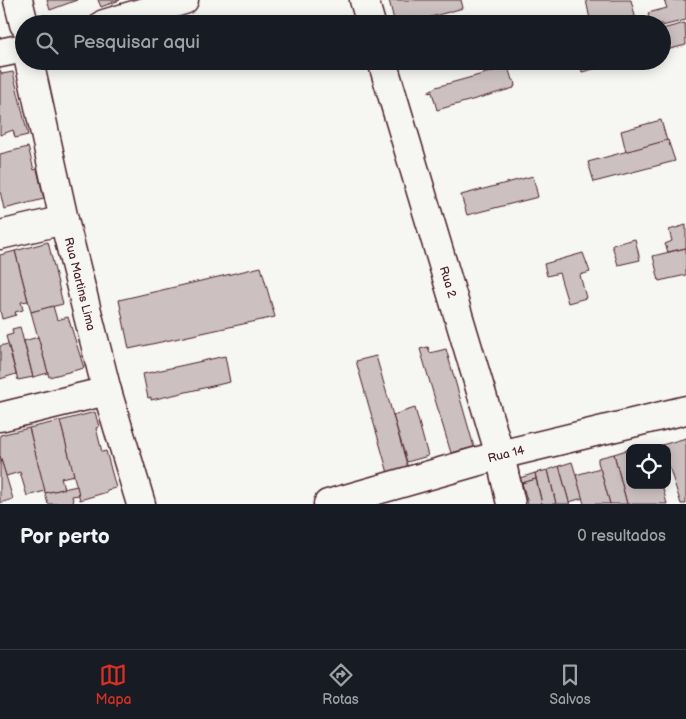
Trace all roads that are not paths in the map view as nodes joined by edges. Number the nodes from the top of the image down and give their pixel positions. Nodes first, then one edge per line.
1 (18, 0) edge
2 (184, 0) edge
3 (364, 0) edge
4 (22, 15) edge
5 (134, 15) edge
6 (368, 15) edge
7 (15, 50) edge
8 (0, 53) edge
9 (31, 70) edge
10 (385, 70) edge
11 (64, 220) junction
12 (0, 235) edge
13 (107, 391) junction
14 (686, 410) edge
15 (0, 417) edge
16 (500, 455) junction
17 (141, 504) edge
18 (328, 504) edge
19 (511, 504) edge

1 - 4 street
2 - 5 street
3 - 6 street
7 - 8 street
9 - 11 street, Rua Martins Lima
10 - 16 street, Rua 2
11 - 12 street
11 - 13 street, Rua Martins Lima
13 - 15 street
13 - 17 street, Rua Martins Lima
14 - 16 street, Rua 14
16 - 18 street, Rua 14
16 - 19 street, Rua 2

